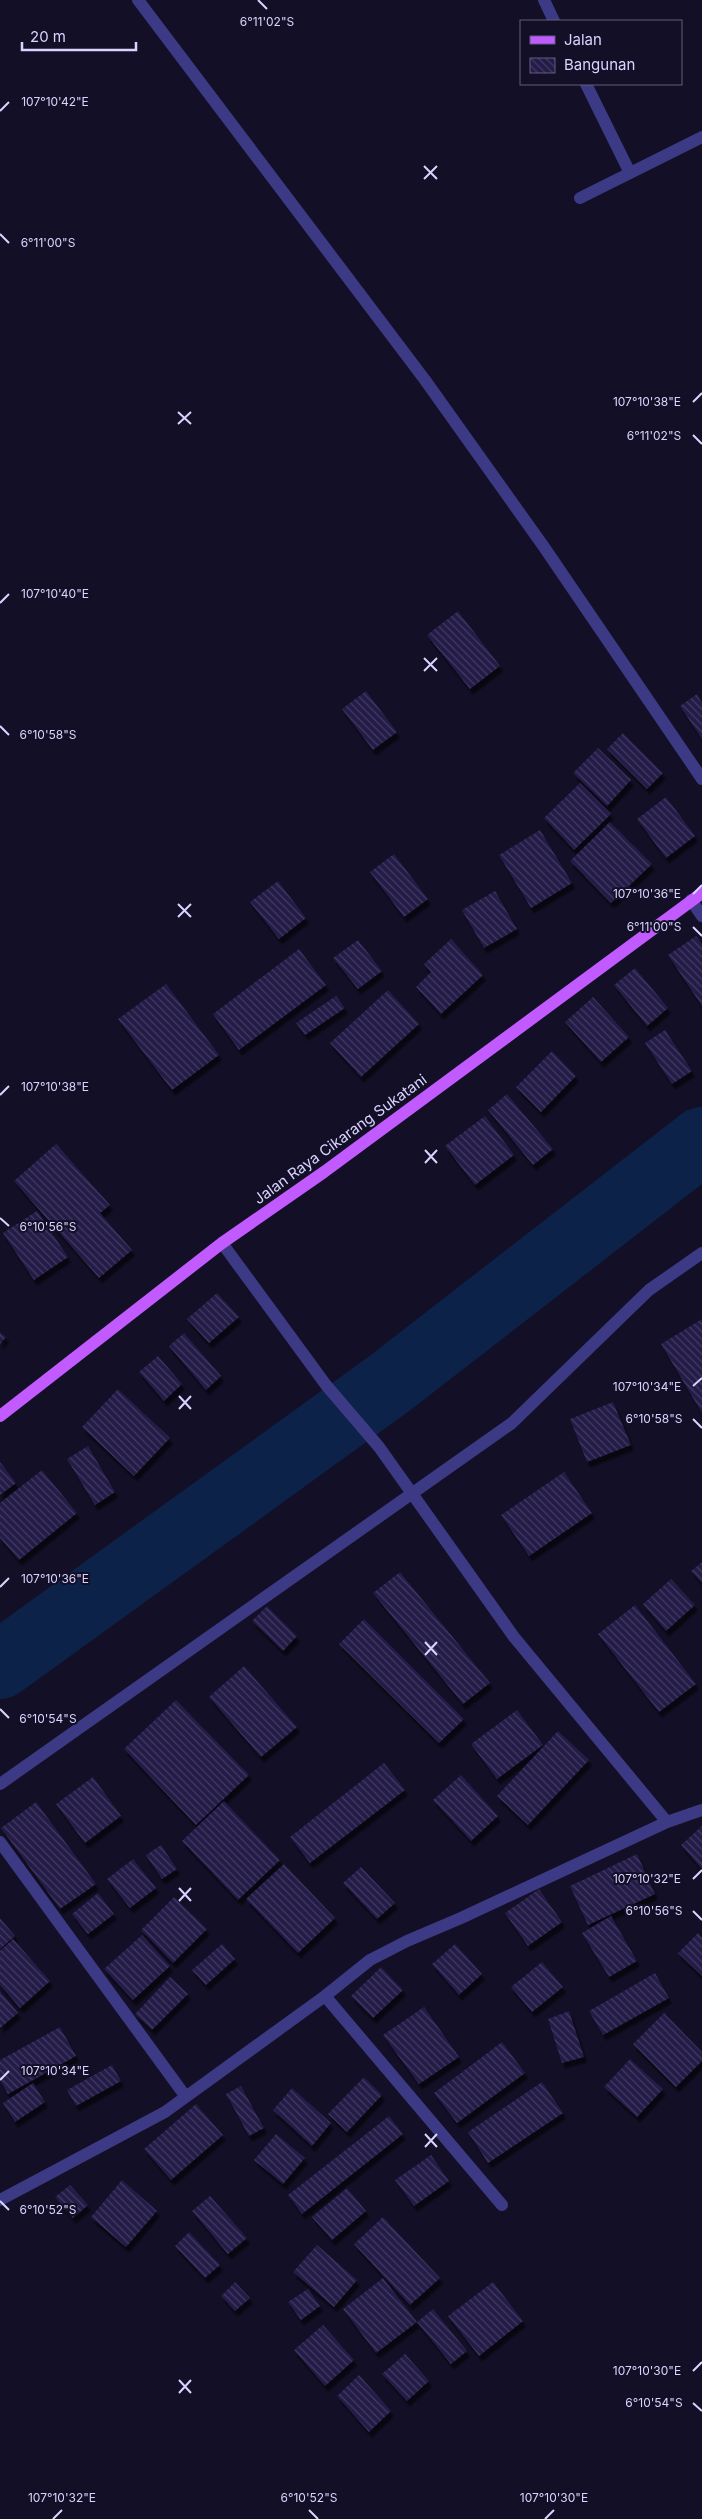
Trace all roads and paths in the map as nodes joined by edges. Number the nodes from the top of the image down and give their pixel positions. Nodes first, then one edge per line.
1 (138, 0) edge
2 (544, 0) edge
3 (554, 20) edge
4 (586, 85) edge
5 (702, 137) edge
6 (630, 173) junction
7 (580, 198) dead end
8 (702, 779) edge
9 (702, 893) edge
10 (691, 900) junction
11 (702, 916) edge
12 (222, 1243) junction
13 (702, 1253) edge
14 (0, 1416) edge
15 (411, 1493) junction
16 (0, 1784) edge
17 (702, 1810) edge
18 (667, 1822) junction
19 (0, 1842) edge
20 (325, 1996) junction
21 (186, 2097) junction
22 (0, 2200) edge
23 (502, 2205) dead end

1 - 8 street
2 - 3 street
4 - 6 street
5 - 6 street
6 - 7 street
9 - 10 main road, Jalan Raya Cikarang Sukatani
10 - 11 street
10 - 12 main road, Jalan Raya Cikarang Sukatani
12 - 14 main road, Jalan Raya Cikarang Sukatani
12 - 15 street
13 - 15 street
15 - 16 street
15 - 18 street
17 - 18 street
18 - 20 street
19 - 21 street
20 - 21 street
20 - 23 street
21 - 22 street

